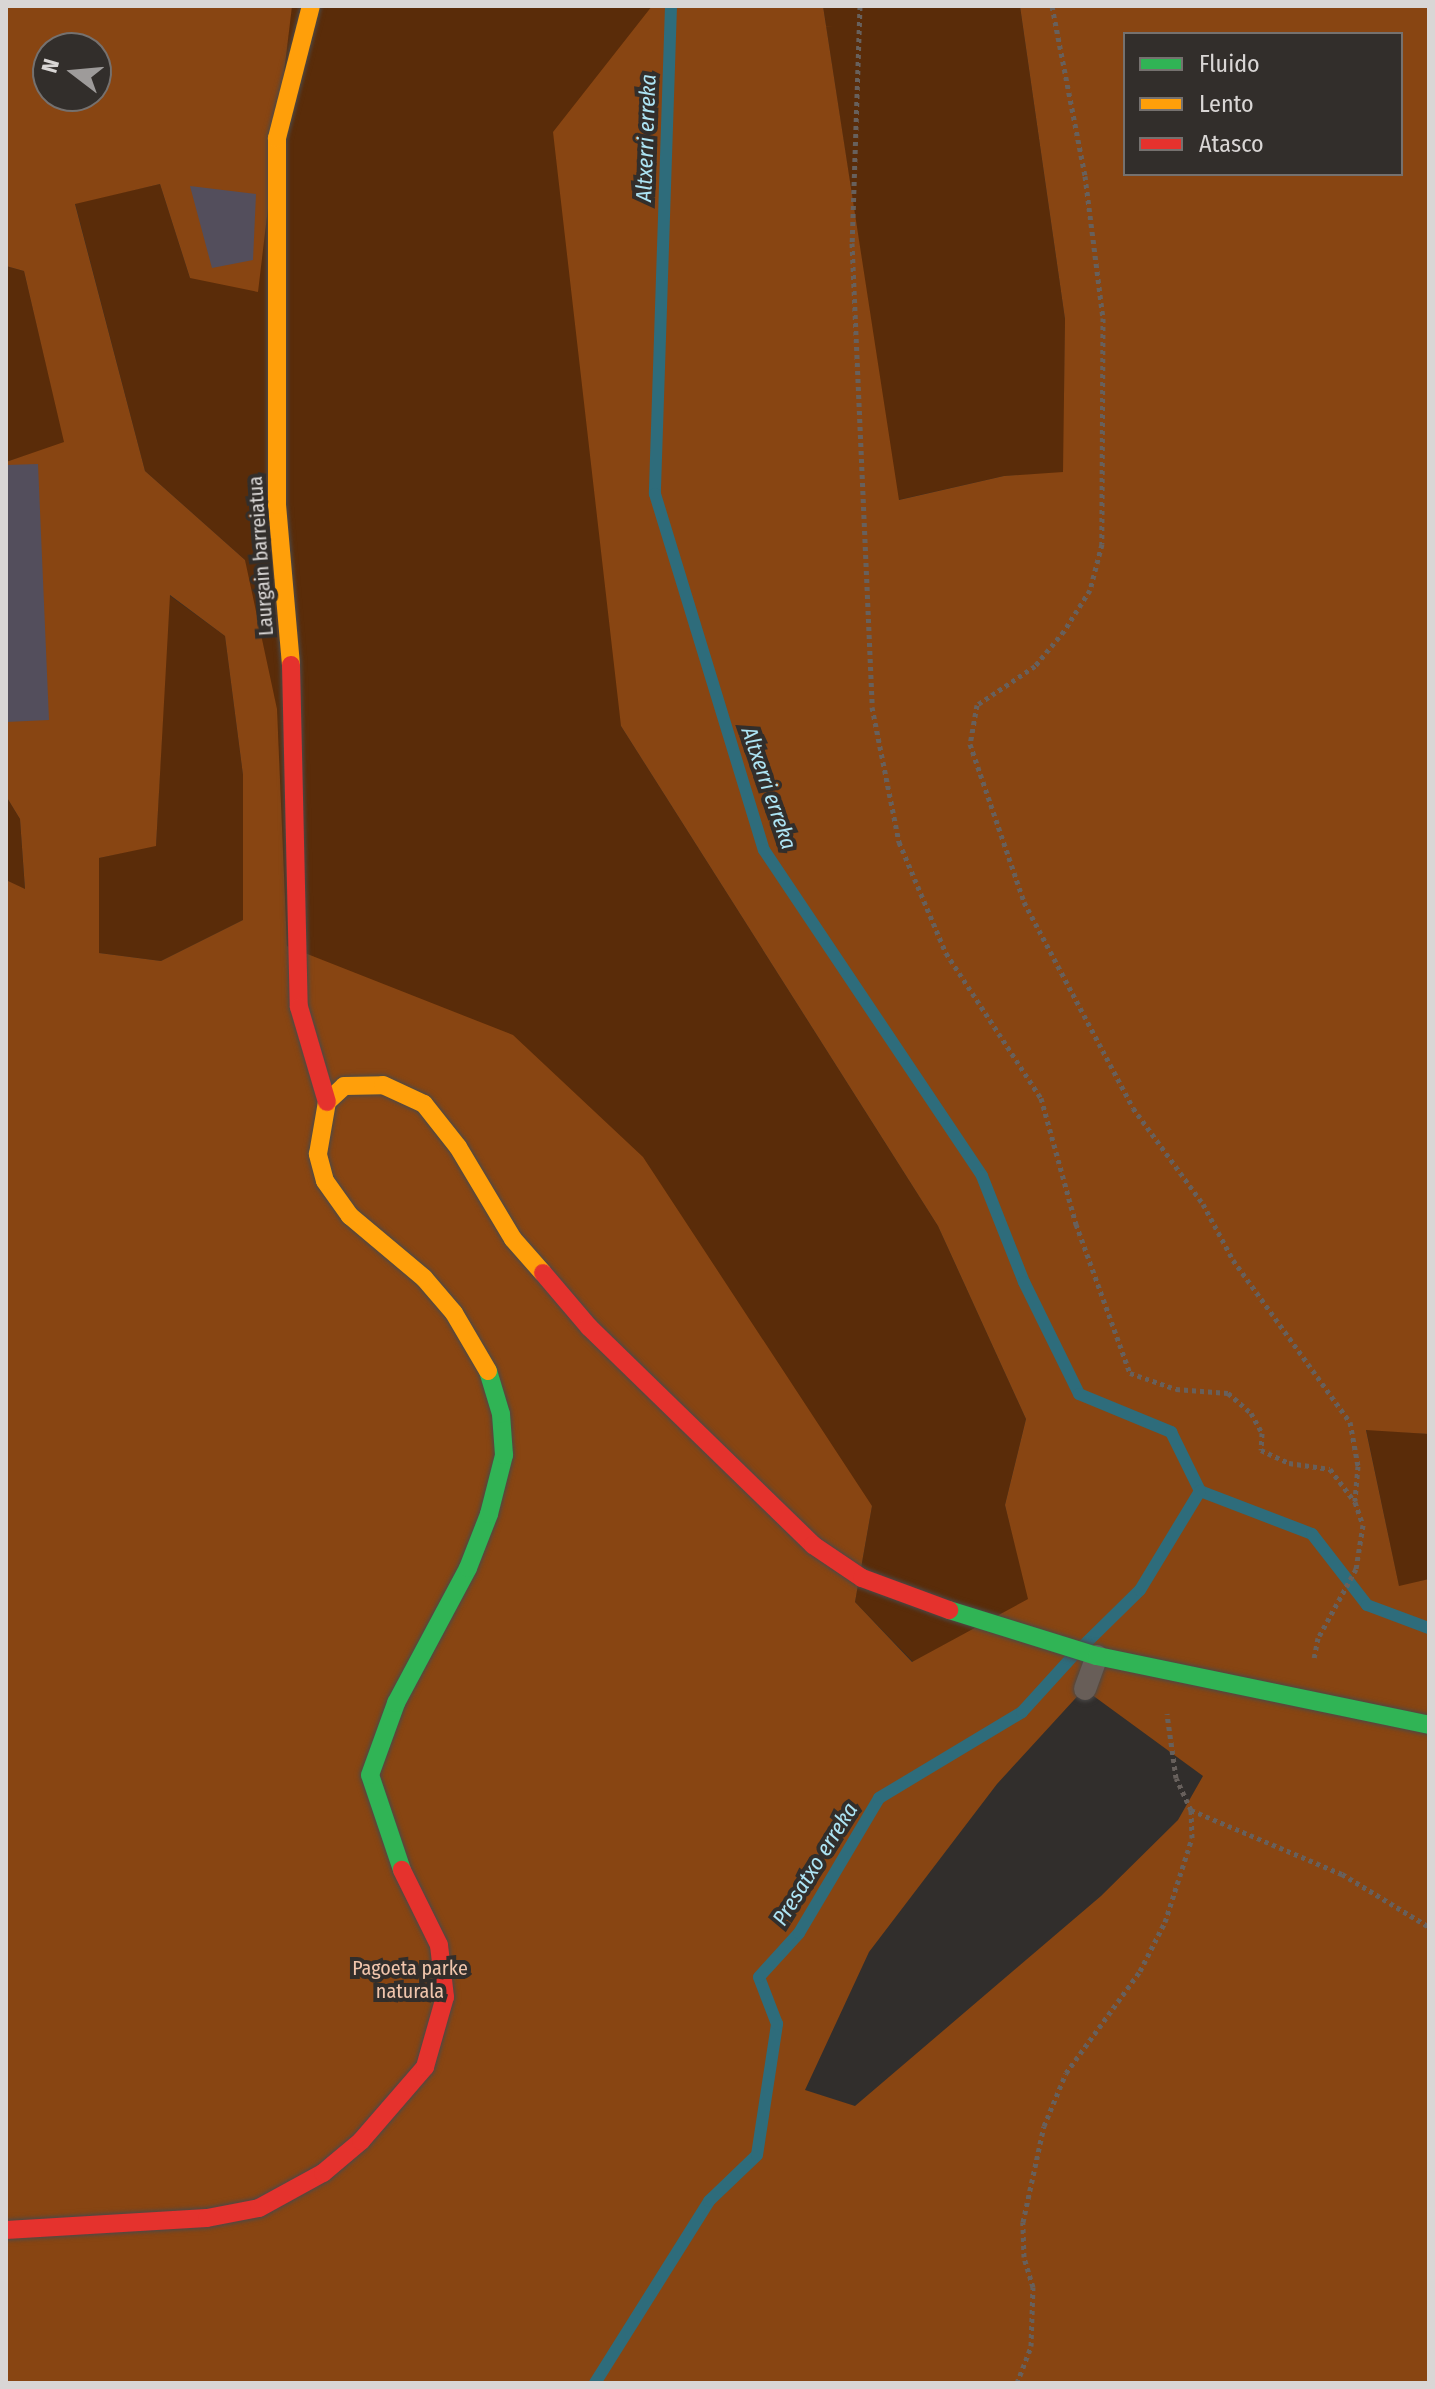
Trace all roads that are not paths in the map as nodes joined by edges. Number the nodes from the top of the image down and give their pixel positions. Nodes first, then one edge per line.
1 (311, 6) edge
2 (327, 1102) junction
3 (1095, 1656) junction
4 (1085, 1689) dead end
5 (1429, 1725) edge
6 (6, 2230) edge

1 - 2 street, Laurgain barreiatua
2 - 3 street
2 - 6 street
3 - 4 lane
3 - 5 street

